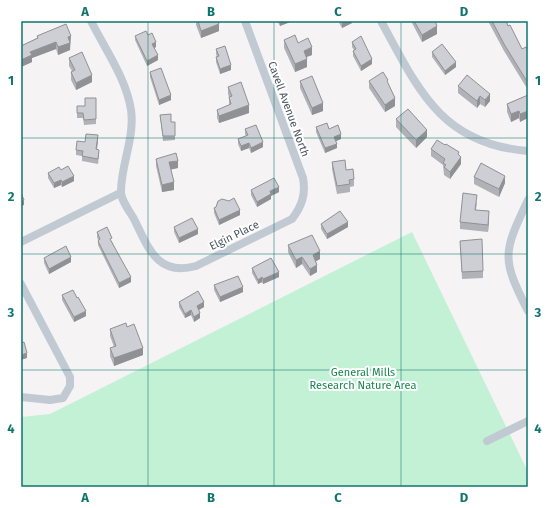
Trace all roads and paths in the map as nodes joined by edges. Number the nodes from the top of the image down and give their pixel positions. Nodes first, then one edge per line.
1 (91, 21) edge
2 (245, 21) edge
3 (381, 21) edge
4 (528, 151) edge
5 (120, 193) junction
6 (528, 200) edge
7 (301, 205) joint
8 (21, 242) edge
9 (21, 284) edge
10 (528, 311) edge
11 (21, 397) edge
12 (528, 421) edge
13 (487, 441) dead end

1 - 5 street
2 - 7 street, Cavell Avenue North
3 - 4 street
5 - 7 street, Elgin Place
5 - 8 street
6 - 10 street
9 - 11 street
12 - 13 street

